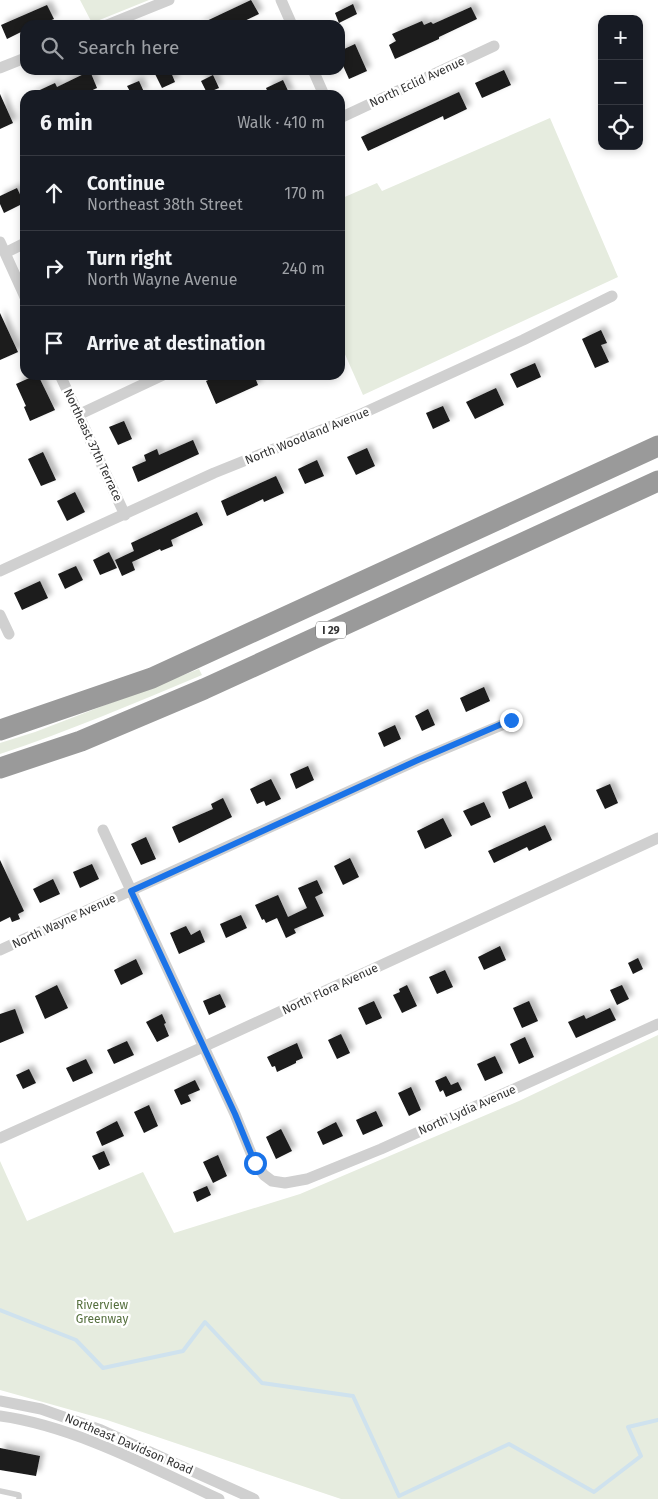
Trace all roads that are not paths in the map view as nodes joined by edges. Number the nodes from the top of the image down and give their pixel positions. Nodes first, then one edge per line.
1 (169, 0) edge
2 (281, 0) edge
3 (119, 20) edge
4 (290, 20) edge
5 (494, 46) dead end
6 (20, 60) edge
7 (0, 68) edge
8 (315, 75) edge
9 (322, 90) edge
10 (345, 116) edge
11 (20, 244) edge
12 (2, 247) edge
13 (20, 286) edge
14 (612, 296) dead end
15 (62, 380) edge
16 (152, 380) edge
17 (78, 415) junction
18 (658, 446) edge
19 (658, 481) edge
20 (125, 516) junction
21 (0, 572) edge
22 (0, 614) edge
23 (9, 634) dead end
24 (511, 720) dead end
25 (0, 730) edge
26 (81, 741) junction
27 (0, 768) edge
28 (0, 784) edge
29 (104, 830) dead end
30 (658, 838) edge
31 (131, 891) junction
32 (0, 950) edge
33 (658, 1024) edge
34 (203, 1047) junction
35 (0, 1138) edge
36 (0, 1401) edge
37 (0, 1416) edge
38 (0, 1491) edge
39 (19, 1499) edge
40 (219, 1499) edge
41 (254, 1499) edge

1 - 3 street
2 - 4 street
5 - 10 street, North Eclid Avenue
6 - 7 street
8 - 9 street
11 - 12 street
12 - 13 street
14 - 20 street, North Woodland Avenue
15 - 17 street, Northeast 37th Terrace
16 - 17 street
17 - 20 street, Northeast 37th Terrace
18 - 25 highway, I 29
19 - 26 highway, I 29
20 - 21 street, North Woodland Avenue
22 - 23 street
24 - 31 street, North Wayne Avenue
26 - 27 highway, I 29
26 - 28 highway
29 - 31 street
30 - 34 street, North Flora Avenue
31 - 32 street, North Wayne Avenue
31 - 34 street
33 - 34 street, North Lydia Avenue
34 - 35 street, North Flora Avenue
36 - 41 street, Northeast Davidson Road
37 - 40 street, Northeast Davidson Road
38 - 39 lane

